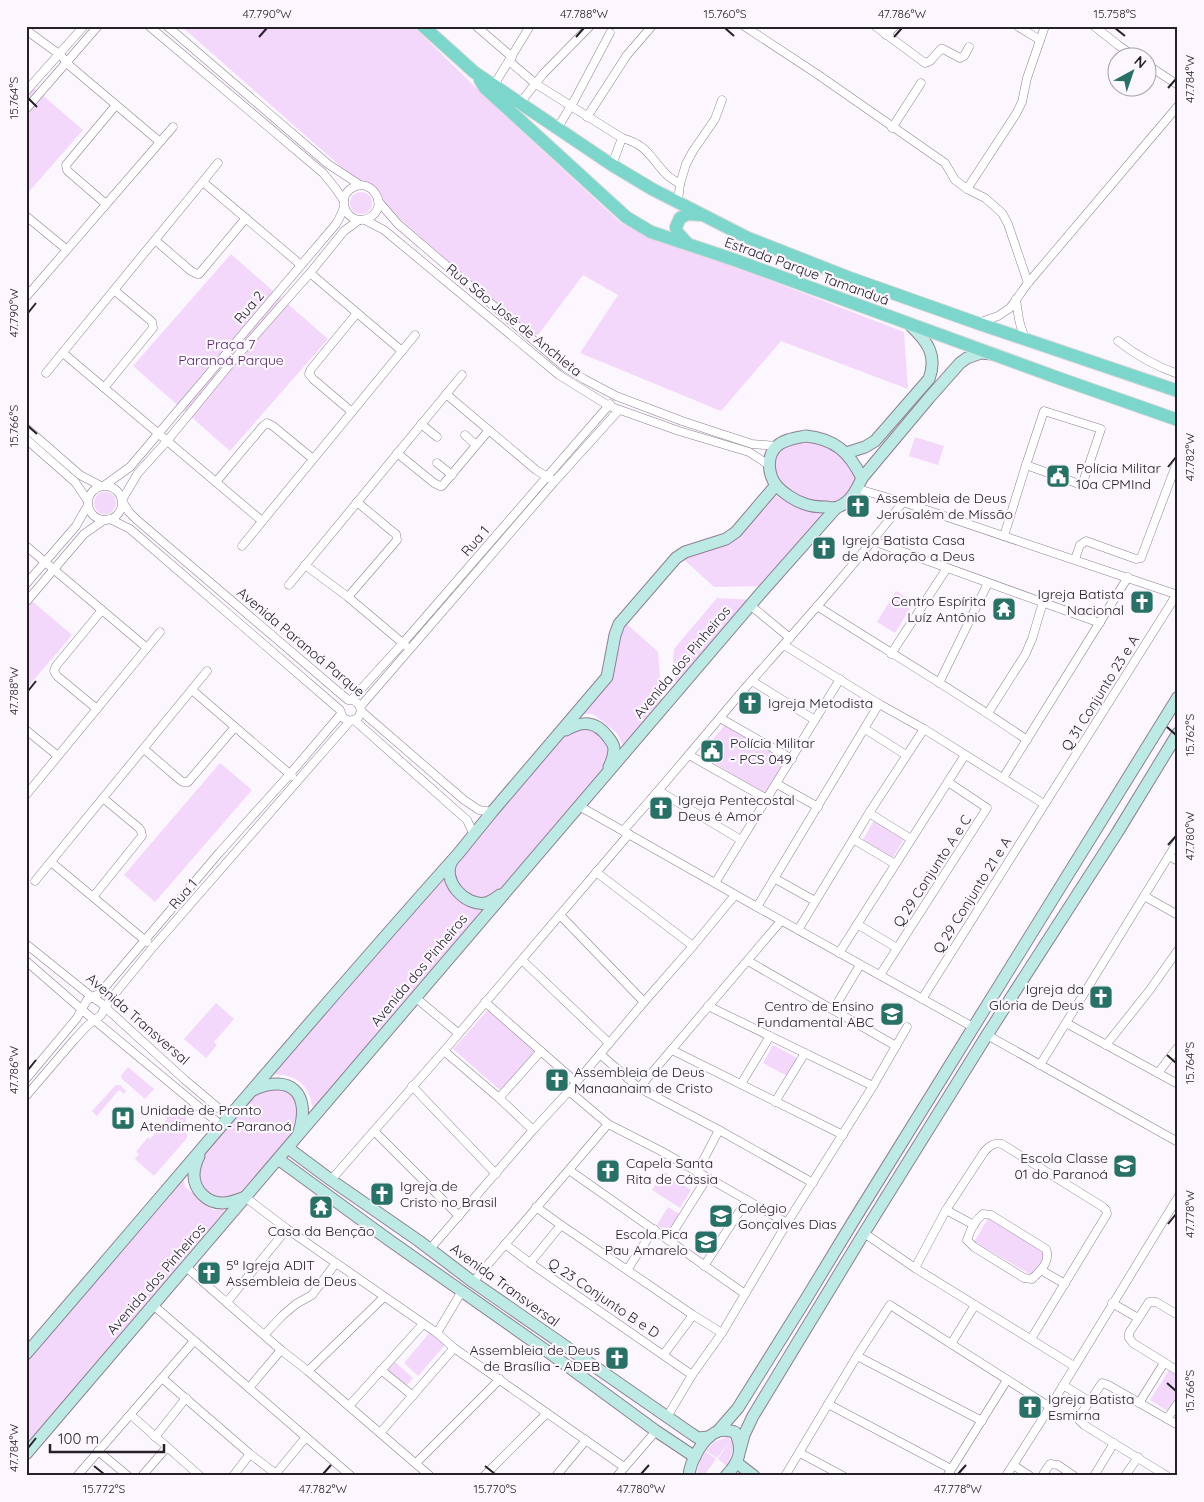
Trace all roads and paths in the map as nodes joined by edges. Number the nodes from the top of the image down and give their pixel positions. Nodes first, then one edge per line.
1 (84, 26) edge
2 (98, 26) edge
3 (149, 26) edge
4 (167, 26) edge
5 (423, 26) edge
6 (476, 26) edge
7 (530, 26) edge
8 (590, 26) edge
9 (652, 26) edge
10 (744, 26) edge
11 (875, 26) edge
12 (894, 26) edge
13 (1017, 26) edge
14 (1045, 26) edge
15 (1094, 26) edge
16 (26, 30) edge
17 (610, 34) dead end
18 (886, 35) junction
19 (1040, 40) junction
20 (969, 47) dead end
21 (1122, 48) edge
22 (59, 54) junction
23 (510, 59) junction
24 (67, 62) junction
25 (1156, 71) edge
26 (474, 72) junction
27 (921, 83) dead end
28 (536, 84) junction
29 (494, 85) junction
30 (1178, 85) edge
31 (26, 91) edge
32 (722, 100) dead end
33 (520, 103) junction
34 (116, 105) junction
35 (1178, 106) edge
36 (571, 107) junction
37 (26, 109) edge
38 (587, 118) junction
39 (173, 127) dead end
40 (892, 128) junction
41 (557, 129) junction
42 (622, 138) junction
43 (160, 142) junction
44 (218, 163) dead end
45 (612, 165) junction
46 (203, 182) junction
47 (680, 184) junction
48 (360, 185) junction
49 (967, 189) junction
50 (378, 201) junction
51 (678, 201) junction
52 (344, 203) junction
53 (106, 204) junction
54 (702, 215) junction
55 (26, 216) edge
56 (246, 218) junction
57 (362, 220) junction
58 (155, 240) junction
59 (688, 245) junction
60 (66, 249) junction
61 (303, 263) junction
62 (312, 271) junction
63 (1028, 282) junction
64 (114, 290) junction
65 (26, 297) edge
66 (1016, 299) junction
67 (357, 313) junction
68 (908, 323) junction
69 (976, 323) junction
70 (415, 335) dead end
71 (1027, 340) junction
72 (1118, 342) dead end
73 (402, 351) junction
74 (62, 352) junction
75 (992, 354) junction
76 (46, 373) dead end
77 (1178, 374) edge
78 (462, 375) dead end
79 (104, 388) junction
80 (1178, 391) edge
81 (446, 394) junction
82 (616, 396) junction
83 (609, 406) junction
84 (618, 410) junction
85 (352, 412) junction
86 (1178, 420) edge
87 (421, 424) junction
88 (26, 428) edge
89 (489, 430) junction
90 (158, 434) junction
91 (465, 435) dead end
92 (437, 437) dead end
93 (26, 439) edge
94 (167, 441) junction
95 (476, 445) junction
96 (777, 446) junction
97 (397, 453) junction
98 (846, 453) junction
99 (313, 459) junction
100 (437, 463) dead end
101 (769, 465) junction
102 (1026, 465) junction
103 (1176, 465) dead end
104 (452, 475) junction
105 (547, 477) junction
106 (216, 482) junction
107 (554, 482) junction
108 (860, 483) junction
109 (776, 485) junction
110 (103, 486) junction
111 (122, 501) junction
112 (357, 502) junction
113 (904, 502) junction
114 (88, 503) junction
115 (836, 508) junction
116 (107, 519) junction
117 (262, 521) junction
118 (1004, 536) junction
119 (873, 541) junction
120 (26, 546) edge
121 (242, 546) dead end
122 (1076, 559) junction
123 (45, 562) junction
124 (305, 565) junction
125 (947, 568) junction
126 (54, 570) junction
127 (1128, 577) junction
128 (988, 583) junction
129 (26, 584) edge
130 (289, 585) dead end
131 (1177, 594) edge
132 (348, 597) junction
133 (26, 602) edge
134 (1043, 602) junction
135 (750, 605) junction
136 (817, 606) junction
137 (102, 610) junction
138 (1100, 623) junction
139 (160, 632) dead end
140 (790, 638) junction
141 (403, 643) junction
142 (784, 645) junction
143 (147, 648) junction
144 (411, 649) junction
145 (891, 654) junction
146 (207, 671) dead end
147 (840, 679) junction
148 (752, 681) junction
149 (939, 683) junction
150 (192, 690) junction
151 (1178, 697) edge
152 (350, 700) junction
153 (879, 704) junction
154 (97, 709) junction
155 (361, 709) junction
156 (340, 712) junction
157 (988, 714) junction
158 (720, 718) junction
159 (352, 720) junction
160 (815, 720) junction
161 (235, 726) junction
162 (865, 729) junction
163 (924, 729) junction
164 (26, 730) edge
165 (560, 733) junction
166 (1178, 733) edge
167 (1027, 740) junction
168 (144, 749) junction
169 (689, 755) junction
170 (906, 755) junction
171 (965, 755) junction
172 (58, 756) junction
173 (792, 759) junction
174 (1131, 772) junction
175 (290, 774) junction
176 (606, 775) junction
177 (1003, 778) junction
178 (298, 780) junction
179 (948, 782) junction
180 (1148, 783) junction
181 (777, 784) junction
182 (659, 791) junction
183 (26, 795) edge
184 (103, 798) junction
185 (1114, 798) junction
186 (767, 799) junction
187 (1044, 804) junction
188 (579, 806) junction
189 (818, 807) junction
190 (1131, 808) junction
191 (492, 812) junction
192 (869, 813) junction
193 (626, 833) junction
194 (474, 835) junction
195 (853, 839) junction
196 (911, 839) junction
197 (741, 840) junction
198 (1178, 841) edge
199 (458, 854) junction
200 (1169, 856) junction
201 (1178, 861) edge
202 (51, 862) junction
203 (895, 864) junction
204 (596, 872) junction
205 (774, 878) junction
206 (35, 882) dead end
207 (715, 883) junction
208 (506, 892) junction
209 (735, 895) junction
210 (1144, 896) junction
211 (93, 897) junction
212 (815, 901) junction
213 (757, 907) junction
214 (1178, 915) edge
215 (560, 916) junction
216 (781, 921) junction
217 (857, 924) junction
218 (798, 930) junction
219 (145, 940) junction
220 (26, 944) edge
221 (694, 946) junction
222 (154, 947) junction
223 (897, 948) junction
224 (1178, 950) edge
225 (839, 953) junction
226 (522, 960) junction
227 (26, 961) edge
228 (748, 961) junction
229 (860, 965) junction
230 (880, 976) junction
231 (92, 997) junction
232 (416, 998) junction
233 (922, 1000) junction
234 (485, 1002) junction
235 (644, 1002) junction
236 (708, 1006) junction
237 (106, 1008) junction
238 (82, 1009) junction
239 (833, 1010) junction
240 (96, 1020) junction
241 (1066, 1022) junction
242 (907, 1027) dead end
243 (973, 1027) junction
244 (458, 1033) junction
245 (986, 1034) junction
246 (770, 1036) junction
247 (609, 1043) junction
248 (1106, 1045) junction
249 (896, 1046) junction
250 (1178, 1047) edge
251 (672, 1050) junction
252 (444, 1051) junction
253 (541, 1051) junction
254 (805, 1053) junction
255 (600, 1054) junction
256 (1040, 1065) junction
257 (29, 1070) edge
258 (1158, 1073) junction
259 (942, 1077) junction
260 (26, 1079) edge
261 (41, 1079) junction
262 (576, 1082) junction
263 (741, 1084) junction
264 (1178, 1084) edge
265 (412, 1086) junction
266 (873, 1086) junction
267 (954, 1086) junction
268 (639, 1088) junction
269 (569, 1091) junction
270 (250, 1092) junction
271 (26, 1096) edge
272 (499, 1098) junction
273 (929, 1099) junction
274 (775, 1102) junction
275 (942, 1106) junction
276 (226, 1121) junction
277 (608, 1124) junction
278 (533, 1130) junction
279 (719, 1130) junction
280 (374, 1131) junction
281 (843, 1135) junction
282 (298, 1136) junction
283 (1178, 1142) edge
284 (288, 1148) junction
285 (200, 1152) junction
286 (278, 1159) junction
287 (569, 1170) junction
288 (697, 1172) junction
289 (496, 1174) junction
290 (707, 1178) junction
291 (331, 1180) junction
292 (810, 1187) junction
293 (245, 1197) junction
294 (1178, 1197) edge
295 (747, 1200) junction
296 (536, 1207) junction
297 (861, 1208) junction
298 (946, 1210) junction
299 (459, 1216) junction
300 (873, 1218) junction
301 (787, 1223) junction
302 (396, 1225) junction
303 (561, 1225) junction
304 (974, 1225) junction
305 (287, 1229) junction
306 (654, 1229) junction
307 (864, 1233) junction
308 (389, 1240) junction
309 (668, 1240) junction
310 (419, 1241) junction
311 (505, 1244) junction
312 (430, 1249) junction
313 (409, 1254) junction
314 (830, 1259) junction
315 (530, 1262) junction
316 (336, 1263) junction
317 (704, 1266) junction
318 (186, 1267) junction
319 (914, 1268) junction
320 (627, 1270) junction
321 (1041, 1270) junction
322 (839, 1274) junction
323 (473, 1282) junction
324 (1065, 1284) junction
325 (462, 1292) junction
326 (745, 1294) junction
327 (384, 1297) junction
328 (227, 1302) junction
329 (1112, 1303) junction
330 (153, 1305) junction
331 (975, 1305) junction
332 (693, 1315) junction
333 (1178, 1315) edge
334 (1138, 1318) junction
335 (423, 1324) junction
336 (722, 1333) junction
337 (265, 1334) junction
338 (437, 1334) junction
339 (1031, 1339) junction
340 (194, 1341) junction
341 (952, 1344) junction
342 (454, 1348) junction
343 (281, 1350) junction
344 (26, 1354) edge
345 (664, 1354) junction
346 (578, 1355) junction
347 (857, 1356) junction
348 (1164, 1363) junction
349 (595, 1366) junction
350 (1074, 1366) junction
351 (569, 1368) junction
352 (308, 1370) junction
353 (381, 1370) junction
354 (1178, 1371) edge
355 (692, 1374) junction
356 (162, 1378) junction
357 (500, 1380) junction
358 (1007, 1380) junction
359 (586, 1381) junction
360 (1063, 1385) junction
361 (249, 1388) junction
362 (413, 1396) junction
363 (186, 1398) junction
364 (1090, 1401) junction
365 (1139, 1403) junction
366 (1178, 1403) edge
367 (828, 1404) junction
368 (349, 1406) junction
369 (1050, 1406) junction
370 (547, 1413) junction
371 (130, 1415) junction
372 (667, 1417) junction
373 (1167, 1418) junction
374 (982, 1421) junction
375 (1178, 1425) edge
376 (656, 1431) junction
377 (380, 1433) junction
378 (713, 1434) junction
379 (155, 1437) junction
380 (306, 1437) junction
381 (586, 1440) junction
382 (1114, 1443) junction
383 (167, 1447) junction
384 (740, 1450) junction
385 (98, 1451) junction
386 (800, 1453) junction
387 (26, 1454) edge
388 (250, 1454) junction
389 (695, 1457) junction
390 (1138, 1457) junction
391 (416, 1463) junction
392 (737, 1463) junction
393 (1013, 1465) junction
394 (624, 1467) junction
395 (342, 1468) junction
396 (949, 1472) edge
397 (124, 1474) edge
398 (275, 1475) edge
399 (77, 1476) edge
400 (142, 1476) edge
401 (200, 1476) edge
402 (233, 1476) edge
403 (336, 1476) edge
404 (351, 1476) edge
405 (430, 1476) edge
406 (484, 1476) edge
407 (556, 1476) edge
408 (616, 1476) edge
409 (689, 1476) edge
410 (726, 1476) edge
411 (754, 1476) edge
412 (785, 1476) edge
413 (843, 1476) edge
414 (1006, 1476) edge
415 (1030, 1476) edge
416 (1042, 1476) edge
417 (1074, 1476) edge
418 (1094, 1476) edge
419 (1125, 1476) edge
420 (1168, 1476) edge

1 - 22 street
2 - 24 street
3 - 52 street, Rua São José de Anchieta
4 - 48 street, Rua São José de Anchieta
5 - 26 main road, Estrada Parque Tamanduá
6 - 23 street
7 - 23 street
8 - 28 street
9 - 38 street
10 - 40 street
11 - 18 street
12 - 18 street
13 - 19 street
14 - 19 street
15 - 21 street
16 - 22 street
17 - 36 street
18 - 20 street
19 - 49 street
22 - 24 street
22 - 31 street
23 - 28 street
23 - 29 street
24 - 34 street
24 - 37 street
25 - 30 street
26 - 29 main road, Estrada Parque Tamanduá
26 - 59 main road, Estrada Parque Tamanduá
27 - 40 street
28 - 33 street
28 - 36 street
29 - 33 main road, Estrada Parque Tamanduá
32 - 47 street
33 - 41 main road, Estrada Parque Tamanduá
34 - 43 street
34 - 53 street
35 - 63 street
36 - 38 street
36 - 41 street
38 - 42 street
39 - 43 street
40 - 49 street
41 - 45 main road, Estrada Parque Tamanduá
42 - 45 street
42 - 47 street
43 - 53 street
44 - 46 street
45 - 51 main road, Estrada Parque Tamanduá
46 - 56 street
46 - 58 street
47 - 51 street
48 - 50 street, Rua São José de Anchieta
48 - 52 street
49 - 63 street
50 - 57 street
50 - 82 street, Rua São José de Anchieta
51 - 54 main road, Estrada Parque Tamanduá
52 - 57 street, Rua São José de Anchieta
52 - 61 street, Rua 2
53 - 60 street
54 - 59 main road
54 - 69 main road, Estrada Parque Tamanduá
55 - 60 street
56 - 58 street
56 - 61 street
57 - 62 street, Rua 2
57 - 83 street, Rua São José de Anchieta
58 - 64 street
59 - 68 main road, Estrada Parque Tamanduá
60 - 65 street
61 - 62 street
61 - 90 street, Rua 2
62 - 67 street
62 - 94 street, Rua 2
63 - 66 street
64 - 74 street
64 - 79 street
66 - 69 street
66 - 71 street
67 - 73 street
67 - 85 street
68 - 75 main road, Estrada Parque Tamanduá
68 - 98 street
69 - 71 main road, Estrada Parque Tamanduá
70 - 73 street
71 - 80 main road, Estrada Parque Tamanduá
72 - 77 street
73 - 85 street
74 - 76 street
74 - 79 street
75 - 86 main road, Estrada Parque Tamanduá
75 - 108 street
78 - 81 street
79 - 90 street
81 - 87 street
81 - 89 street
82 - 83 street, Rua 1
82 - 96 street, Rua São José de Anchieta
83 - 84 street, Rua São José de Anchieta
83 - 105 street, Rua 1
84 - 101 street, Rua São José de Anchieta
84 - 107 street, Rua 1
85 - 99 street
87 - 92 street
87 - 97 street
88 - 110 street, Avenida Paranoá Parque
89 - 95 street
89 - 105 street
90 - 94 street
90 - 110 street, Rua 2
91 - 95 street
93 - 114 street, Avenida Paranoá Parque
94 - 106 street
94 - 111 street, Rua 2
95 - 104 street
96 - 98 street
96 - 101 street
97 - 104 street
97 - 112 street
98 - 108 street
99 - 106 street
99 - 117 street
100 - 104 street
101 - 109 street
102 - 102 street
102 - 118 street
103 - 122 street
105 - 107 street
105 - 141 street, Rua 1
106 - 117 street
107 - 144 street, Rua 1
108 - 113 street
108 - 115 street
109 - 115 street
109 - 165 street
110 - 111 street, Avenida Paranoá Parque
110 - 114 street
111 - 116 street
111 - 152 street, Avenida Paranoá Parque
112 - 124 street
112 - 132 street
113 - 118 street
113 - 119 street
114 - 116 street, Avenida Paranoá Parque
114 - 123 street
115 - 135 street, Avenida dos Pinheiros
116 - 126 street
116 - 156 street, Avenida Paranoá Parque
117 - 121 street
118 - 122 street
119 - 125 street
119 - 136 street
120 - 123 street
122 - 127 street
123 - 126 street
123 - 129 street
124 - 130 street
124 - 132 street
125 - 128 street
125 - 145 street
126 - 133 street
126 - 137 street
127 - 131 street
127 - 138 street
128 - 134 street
128 - 149 street
131 - 187 street, Q 31 Conjunto 23 e A
132 - 141 street
134 - 138 street
134 - 157 street
135 - 140 street
135 - 176 street, Avenida dos Pinheiros
136 - 140 street
136 - 145 street
137 - 143 street
137 - 154 street
138 - 167 street
139 - 143 street
140 - 142 street
141 - 144 street
141 - 152 street, Rua 1
142 - 147 street
142 - 148 street
143 - 154 street
144 - 155 street, Rua 1
145 - 149 street
146 - 150 street
147 - 153 street
147 - 160 street
148 - 158 street
148 - 160 street
149 - 157 street
150 - 161 street
150 - 168 street
151 - 174 street
152 - 155 street, Avenida Paranoá Parque
152 - 156 street, Rua 1
153 - 162 street
153 - 163 street
154 - 172 street
155 - 159 street, Rua 1
155 - 191 street, Avenida Paranoá Parque
156 - 159 street
156 - 175 street, Rua 1
157 - 167 street
158 - 169 street
158 - 173 street
159 - 178 street, Rua 1
159 - 194 street, Avenida Paranoá Parque
160 - 173 street
161 - 168 street
161 - 175 street
162 - 170 street
162 - 189 street
163 - 170 street
163 - 171 street
164 - 172 street
165 - 176 street
165 - 191 street
166 - 180 street
167 - 177 street
168 - 184 street
169 - 182 street
169 - 186 street
170 - 192 street
171 - 177 street
171 - 179 street
172 - 183 street
173 - 181 street
174 - 180 street
174 - 185 street
175 - 178 street
175 - 219 street, Rua 1
176 - 188 street, Avenida dos Pinheiros
177 - 187 street
178 - 222 street, Rua 1
179 - 196 street
179 - 223 street, Q 29 Conjunto A e C
180 - 190 street
181 - 186 street
181 - 189 street
182 - 193 street
182 - 197 street
184 - 202 street
184 - 211 street
185 - 190 street
185 - 243 street
186 - 197 street
187 - 233 street, Q 29 Conjunto 21 e A
188 - 193 street
188 - 208 street, Avenida dos Pinheiros
189 - 205 street
190 - 245 street
191 - 194 street
192 - 195 street
192 - 196 street
193 - 204 street
193 - 207 street
194 - 199 street
195 - 203 street
195 - 212 street
196 - 203 street
197 - 207 street
198 - 200 street
199 - 208 street
199 - 270 street
200 - 201 street
200 - 210 street
202 - 206 street
202 - 211 street
203 - 217 street
204 - 215 street
204 - 221 street
205 - 212 street
205 - 213 street
207 - 209 street
208 - 232 street, Avenida dos Pinheiros
209 - 213 street
209 - 221 street
210 - 214 street
210 - 241 street
211 - 219 street
212 - 218 street
213 - 216 street
215 - 226 street
215 - 235 street
216 - 218 street
216 - 228 street
217 - 223 street
217 - 225 street
218 - 225 street
219 - 222 street
219 - 231 street, Rua 1
220 - 231 street, Avenida Transversal
221 - 235 street
222 - 237 street, Rua 1
223 - 230 street, Q 29 Conjunto A e C
224 - 248 street
225 - 229 street
226 - 234 street
226 - 247 street
227 - 238 street, Avenida Transversal
228 - 236 street
228 - 239 street
229 - 230 street
229 - 239 street
230 - 233 street
231 - 237 street, Avenida Transversal
231 - 238 street, Rua 1
232 - 244 street
232 - 282 street, Avenida dos Pinheiros
233 - 243 street
234 - 244 street
234 - 253 street
235 - 247 street
236 - 246 street
236 - 251 street
237 - 240 street, Rua 1
237 - 276 street, Avenida Transversal
238 - 240 street, Avenida Transversal
238 - 257 street, Rua 1
239 - 249 street
240 - 261 street, Rua 1
240 - 276 street, Avenida Transversal
241 - 248 street
241 - 256 street
242 - 249 street
243 - 259 street
244 - 252 street
245 - 256 street
245 - 267 street
246 - 254 street
246 - 263 street
247 - 255 street
248 - 258 street
249 - 266 street
250 - 258 street
251 - 263 street
251 - 268 street
252 - 265 street
252 - 272 street
253 - 262 street
253 - 272 street
254 - 266 street
254 - 274 street
255 - 262 street
255 - 268 street
256 - 283 street
257 - 260 street, Rua 1
257 - 261 street
258 - 264 street
259 - 267 street
259 - 273 street
261 - 271 street, Rua 1
262 - 269 street
263 - 274 street
265 - 280 street
265 - 289 street
266 - 281 street
267 - 275 street
268 - 279 street
269 - 277 street
269 - 278 street
270 - 276 street
270 - 282 street
272 - 278 street
273 - 275 street
273 - 297 street
274 - 281 street
275 - 300 street
276 - 285 street
277 - 287 street
277 - 288 street
278 - 289 street
279 - 288 street
279 - 292 street
280 - 291 street
280 - 299 street
281 - 292 street
282 - 284 street, Avenida dos Pinheiros
284 - 286 street, Avenida dos Pinheiros
284 - 291 street, Avenida Transversal
285 - 293 street
285 - 344 street
286 - 293 street, Avenida dos Pinheiros
286 - 308 street
287 - 296 street
287 - 306 street
288 - 290 street
289 - 299 street
290 - 295 street
290 - 309 street
291 - 302 street, Avenida Transversal
292 - 301 street
293 - 305 street
293 - 318 street, Avenida dos Pinheiros
294 - 329 street
295 - 301 street
295 - 317 street
296 - 303 street
296 - 311 street
297 - 300 street
297 - 314 street
298 - 304 street
298 - 319 street
298 - 324 street
299 - 312 street
300 - 307 street
301 - 326 street
302 - 308 street
302 - 310 street, Avenida Transversal
303 - 315 street
303 - 320 street
304 - 321 street
304 - 321 street
305 - 316 street
305 - 328 street
306 - 309 street
306 - 320 street
307 - 319 street
307 - 322 street
308 - 313 street
309 - 317 street
310 - 312 street, Avenida Transversal
310 - 313 street
311 - 315 street, Q 23 Conjunto B e D
311 - 323 street
312 - 323 street, Avenida Transversal
313 - 325 street
314 - 322 street
314 - 378 street
315 - 345 street, Q 23 Conjunto B e D
316 - 327 street
316 - 337 street
317 - 326 street
318 - 328 street
318 - 330 street, Avenida dos Pinheiros
319 - 331 street
320 - 332 street
321 - 324 street
322 - 384 street
323 - 346 street, Avenida Transversal
324 - 339 street
325 - 338 street
325 - 351 street
326 - 336 street
327 - 335 street
327 - 352 street
328 - 337 street
329 - 334 street
329 - 350 street
330 - 340 street
330 - 387 street, Avenida dos Pinheiros
331 - 339 street
331 - 341 street
332 - 336 street
332 - 345 street
333 - 334 street
334 - 348 street
335 - 338 street
335 - 353 street
336 - 355 street
337 - 343 street
338 - 342 street
339 - 350 street
340 - 356 street
340 - 361 street
341 - 347 street
341 - 358 street
342 - 357 street
342 - 362 street
343 - 352 street
343 - 361 street
345 - 355 street, Q 23 Conjunto B e D
346 - 349 street, Avenida Transversal
346 - 351 street
347 - 367 street
347 - 374 street
348 - 354 street
348 - 365 street
349 - 359 street
349 - 372 street, Avenida Transversal
350 - 360 street
351 - 359 street
352 - 368 street
353 - 362 street
353 - 368 street
355 - 372 street
356 - 363 street
356 - 371 street
357 - 370 street
357 - 391 street
358 - 369 street
358 - 374 street
359 - 376 street
360 - 364 street
360 - 369 street
361 - 380 street
362 - 377 street
363 - 379 street
363 - 388 street
364 - 365 street
364 - 382 street
365 - 373 street
366 - 373 street
367 - 386 street
367 - 396 street
368 - 377 street
369 - 393 street
370 - 381 street
370 - 406 street
371 - 379 street
371 - 385 street
372 - 378 street, Avenida Transversal
373 - 375 street
374 - 396 street
376 - 389 street
376 - 394 street
377 - 391 street
378 - 384 street, Avenida Transversal
378 - 389 street
379 - 383 street
380 - 395 street
380 - 398 street
381 - 394 street
381 - 407 street
382 - 390 street
382 - 418 street
383 - 400 street
383 - 401 street
384 - 392 street
385 - 397 street
385 - 399 street
386 - 412 street
386 - 413 street
388 - 398 street
388 - 402 street
389 - 409 street
390 - 419 street
390 - 420 street
391 - 405 street
392 - 410 street
392 - 411 street
393 - 414 street
393 - 415 street
394 - 408 street
395 - 403 street
395 - 404 street
416 - 417 street

